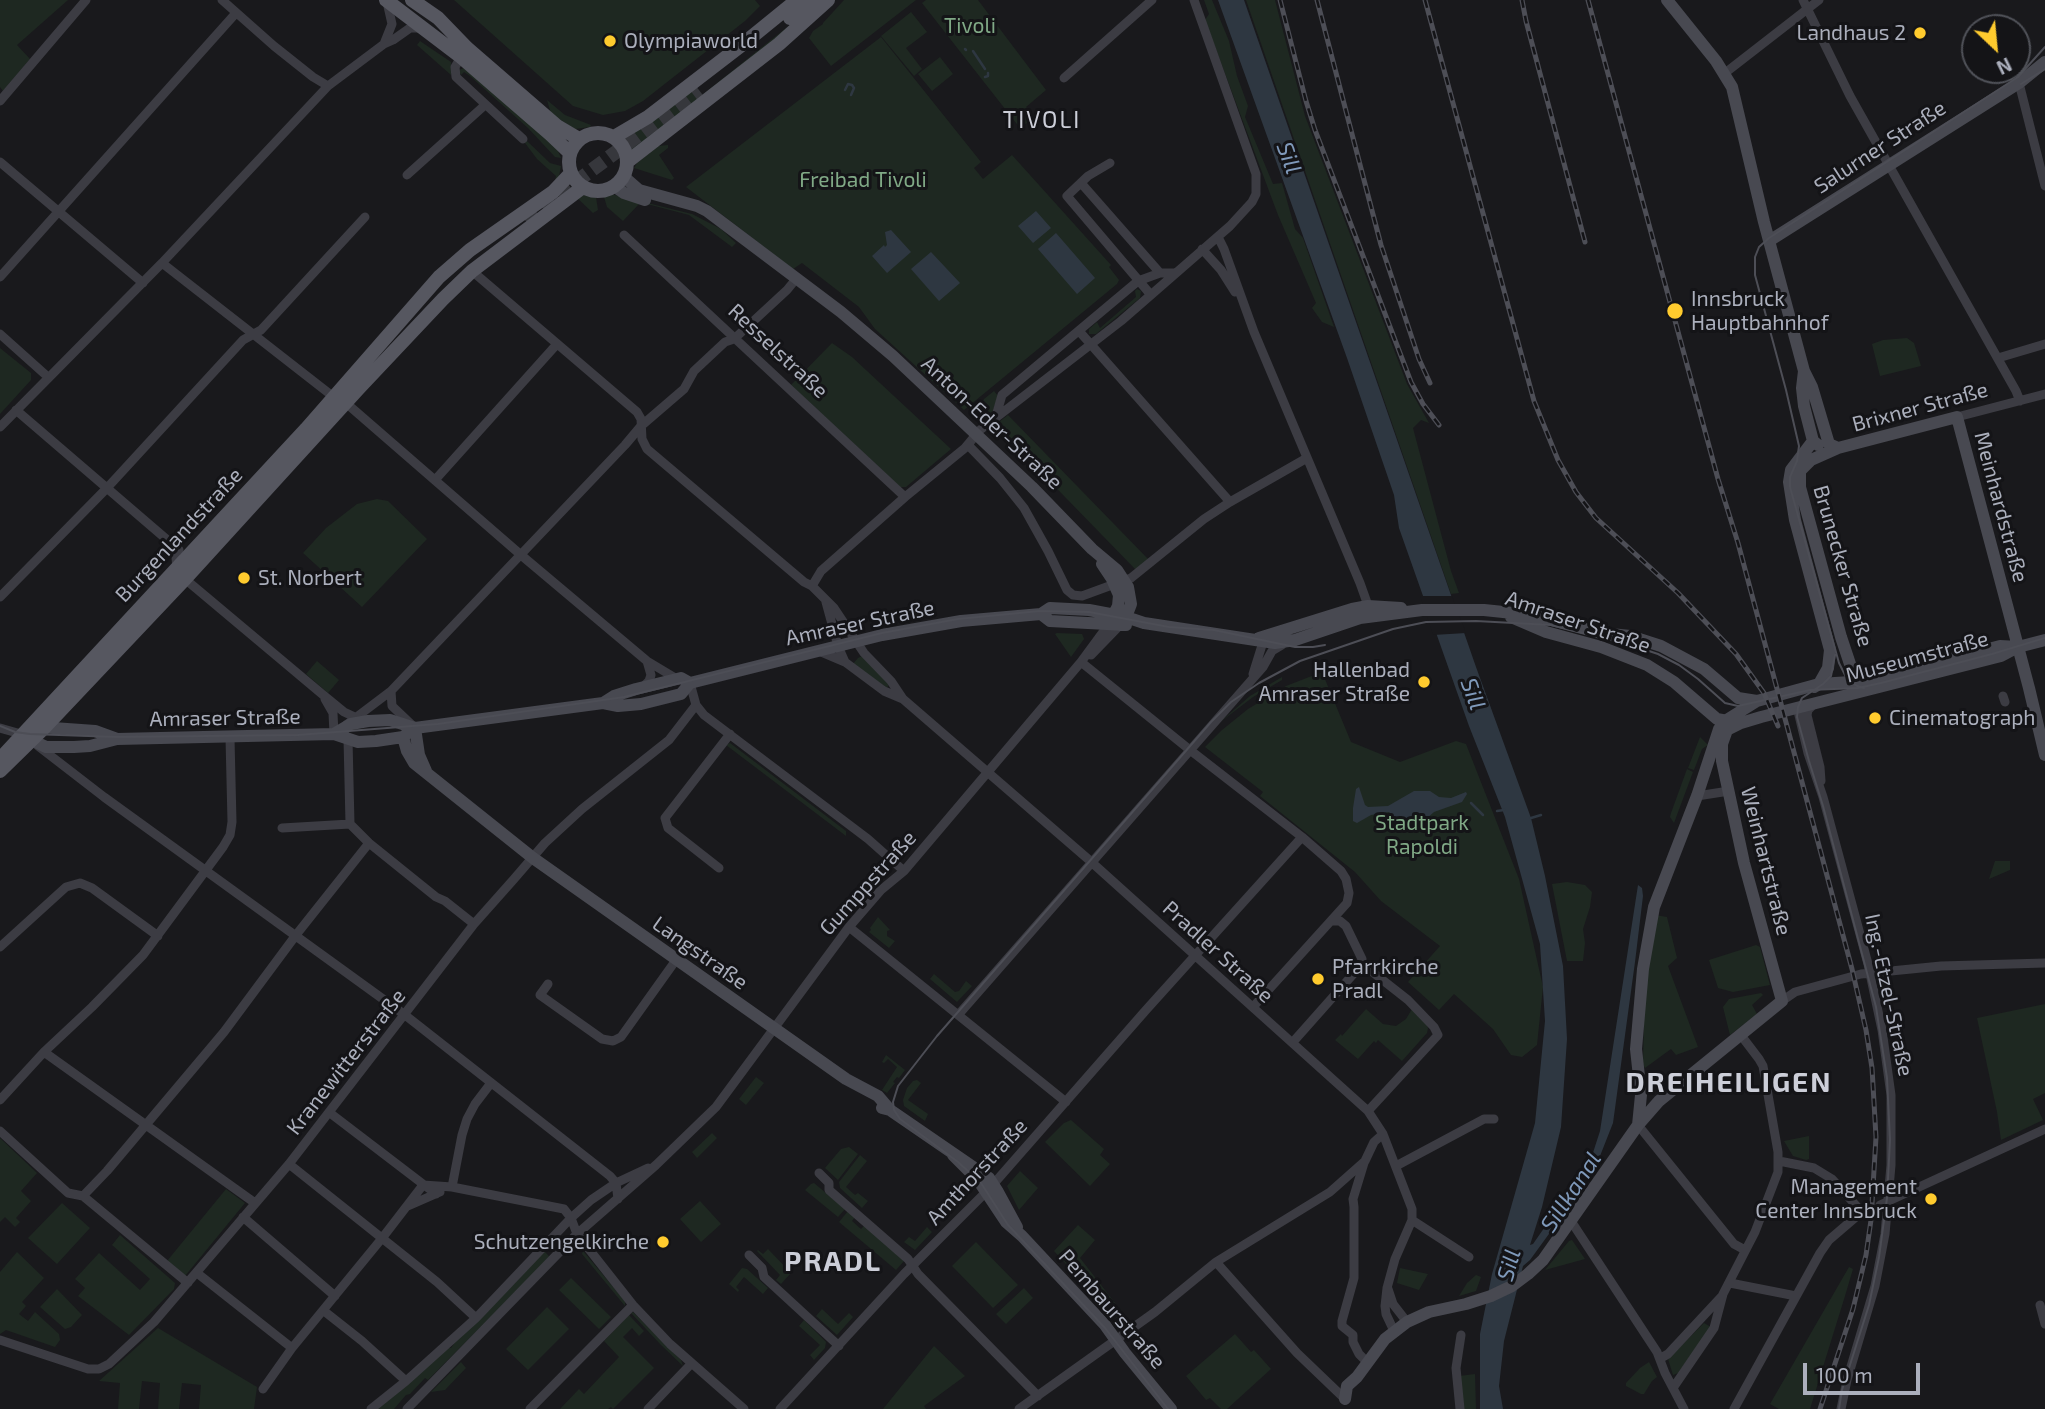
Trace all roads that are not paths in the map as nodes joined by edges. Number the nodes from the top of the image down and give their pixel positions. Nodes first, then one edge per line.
1 (86, 0) edge
2 (222, 0) edge
3 (386, 0) edge
4 (828, 0) edge
5 (1152, 0) edge
6 (1194, 0) edge
7 (1667, 0) edge
8 (1819, 0) edge
9 (421, 2) edge
10 (805, 2) edge
11 (1806, 4) edge
12 (236, 13) junction
13 (421, 28) junction
14 (384, 44) junction
15 (461, 57) junction
16 (2045, 62) edge
17 (1725, 73) junction
18 (2031, 73) edge
19 (1064, 78) dead end
20 (2017, 84) edge
21 (2019, 84) edge
22 (328, 86) junction
23 (699, 90) tunnel mouth
24 (0, 101) edge
25 (485, 105) junction
26 (614, 136) junction
27 (523, 139) dead end
28 (579, 139) junction
29 (570, 153) junction
30 (0, 162) edge
31 (1110, 163) dead end
32 (1889, 165) junction
33 (571, 173) junction
34 (407, 175) dead end
35 (622, 175) junction
36 (1080, 183) junction
37 (2045, 186) edge
38 (583, 187) junction
39 (58, 212) junction
40 (365, 217) dead end
41 (525, 220) tunnel mouth
42 (624, 235) dead end
43 (1218, 237) junction
44 (1769, 241) junction
45 (1202, 249) junction
46 (162, 263) junction
47 (472, 271) junction
48 (1160, 273) junction
49 (1174, 273) junction
50 (0, 277) edge
51 (796, 279) junction
52 (1138, 281) junction
53 (143, 283) junction
54 (1151, 295) junction
55 (1243, 304) junction
56 (1079, 331) junction
57 (0, 334) edge
58 (253, 334) junction
59 (398, 335) junction
60 (734, 339) junction
61 (557, 344) junction
62 (2045, 344) edge
63 (1091, 345) junction
64 (1998, 358) junction
65 (366, 363) junction
66 (1804, 371) junction
67 (48, 377) junction
68 (359, 388) junction
69 (2045, 394) edge
70 (340, 400) junction
71 (2020, 401) junction
72 (16, 410) junction
73 (996, 416) junction
74 (1957, 417) junction
75 (641, 426) junction
76 (0, 427) edge
77 (976, 433) junction
78 (968, 445) junction
79 (1825, 447) junction
80 (1307, 458) junction
81 (1796, 470) junction
82 (435, 480) junction
83 (107, 488) junction
84 (905, 497) junction
85 (1230, 502) junction
86 (175, 546) junction
87 (521, 555) junction
88 (188, 557) junction
89 (181, 574) junction
90 (1120, 583) junction
91 (812, 586) junction
92 (0, 597) edge
93 (826, 602) junction
94 (1484, 610) junction
95 (1370, 611) junction
96 (1117, 620) junction
97 (1258, 639) junction
98 (2045, 640) edge
99 (855, 641) junction
100 (1290, 642) junction
101 (838, 646) junction
102 (2018, 647) junction
103 (819, 651) junction
104 (647, 661) junction
105 (845, 662) junction
106 (1081, 662) junction
107 (1851, 677) junction
108 (677, 679) junction
109 (1249, 682) junction
110 (691, 683) junction
111 (1819, 684) junction
112 (643, 687) junction
113 (391, 691) junction
114 (322, 694) junction
115 (903, 699) junction
116 (1757, 701) junction
117 (1821, 702) junction
118 (603, 703) junction
119 (696, 705) junction
120 (62, 708) junction
121 (1797, 708) junction
122 (361, 719) junction
123 (1724, 726) junction
124 (45, 727) junction
125 (73, 728) junction
126 (415, 728) junction
127 (18, 732) edge
128 (341, 734) junction
129 (730, 734) junction
130 (403, 737) junction
131 (230, 738) junction
132 (117, 739) junction
133 (1190, 750) junction
134 (2045, 755) edge
135 (0, 759) edge
136 (0, 771) edge
137 (988, 771) junction
138 (428, 774) junction
139 (1729, 791) junction
140 (1697, 796) junction
141 (1823, 797) junction
142 (350, 824) junction
143 (282, 828) dead end
144 (1302, 837) junction
145 (369, 843) junction
146 (533, 858) junction
147 (1092, 863) junction
148 (719, 868) dead end
149 (206, 870) junction
150 (904, 871) junction
151 (1331, 921) junction
152 (474, 924) junction
153 (849, 927) junction
154 (296, 935) junction
155 (158, 936) junction
156 (0, 947) edge
157 (1195, 955) junction
158 (676, 960) junction
159 (1361, 963) junction
160 (2045, 963) edge
161 (1870, 973) junction
162 (548, 984) dead end
163 (1782, 1001) junction
164 (1253, 1007) junction
165 (959, 1014) junction
166 (405, 1015) junction
167 (774, 1029) junction
168 (1740, 1034) junction
169 (1293, 1042) junction
170 (44, 1052) junction
171 (491, 1083) junction
172 (1641, 1096) junction
173 (0, 1100) edge
174 (1659, 1101) junction
175 (1066, 1102) junction
176 (1368, 1111) junction
177 (330, 1112) junction
178 (1494, 1119) dead end
179 (144, 1125) junction
180 (1638, 1125) junction
181 (2045, 1129) edge
182 (0, 1132) edge
183 (1383, 1133) junction
184 (1365, 1161) junction
185 (1779, 1161) junction
186 (659, 1163) junction
187 (289, 1164) junction
188 (1396, 1166) junction
189 (818, 1173) dead end
190 (616, 1183) junction
191 (423, 1185) junction
192 (452, 1187) junction
193 (990, 1188) junction
194 (1330, 1192) junction
195 (436, 1194) junction
196 (83, 1196) junction
197 (618, 1199) junction
198 (1353, 1199) junction
199 (255, 1203) junction
200 (1884, 1204) junction
201 (407, 1206) junction
202 (243, 1217) junction
203 (571, 1218) junction
204 (1412, 1220) junction
205 (1571, 1221) junction
206 (578, 1234) junction
207 (383, 1237) junction
208 (1745, 1250) junction
209 (749, 1255) dead end
210 (556, 1256) junction
211 (1469, 1257) dead end
212 (1216, 1262) junction
213 (913, 1265) junction
214 (197, 1273) junction
215 (188, 1283) junction
216 (1730, 1283) junction
217 (1387, 1288) junction
218 (1723, 1294) junction
219 (335, 1296) junction
220 (1796, 1296) junction
221 (633, 1305) junction
222 (2040, 1305) dead end
223 (324, 1311) junction
224 (477, 1318) junction
225 (1407, 1322) junction
226 (2045, 1324) edge
227 (1394, 1331) junction
228 (1461, 1335) dead end
229 (0, 1340) edge
230 (1116, 1340) junction
231 (839, 1346) junction
232 (292, 1348) junction
233 (1661, 1358) junction
234 (1367, 1362) junction
235 (691, 1364) junction
236 (406, 1381) junction
237 (1673, 1388) junction
238 (263, 1390) dead end
239 (1038, 1396) junction
240 (1341, 1404) edge
241 (371, 1409) edge
242 (407, 1409) edge
243 (530, 1409) edge
244 (648, 1409) edge
245 (744, 1409) edge
246 (780, 1409) edge
247 (1019, 1409) edge
248 (1171, 1409) edge
249 (1460, 1409) edge
250 (1684, 1409) edge
251 (1734, 1409) edge
252 (1841, 1409) edge

1 - 24 street
2 - 12 street
3 - 9 street
3 - 13 main road
3 - 14 street
4 - 35 main road
5 - 19 street
6 - 43 street
7 - 17 street
8 - 11 street
9 - 28 main road
10 - 23 main road
10 - 26 main road
11 - 17 street
11 - 32 street
12 - 22 street
12 - 39 street
13 - 14 street
13 - 15 main road
14 - 22 street
15 - 25 street
15 - 29 main road
16 - 18 street, Salurner Straße
17 - 44 street
20 - 32 street, Salurner Straße
21 - 37 street
22 - 46 street
25 - 27 street
25 - 34 street
26 - 28 main road
26 - 35 main road
28 - 29 main road
29 - 33 main road
30 - 39 street
31 - 36 street
32 - 44 street, Salurner Straße
32 - 64 street
33 - 38 main road
33 - 65 main road
35 - 38 main road
35 - 51 street, Anton-Eder-Straße
36 - 48 street
36 - 52 street
38 - 47 main road
39 - 50 street
39 - 53 street
40 - 58 street
41 - 59 main road
42 - 60 street, Resselstraße
43 - 45 street
43 - 55 street
44 - 66 street
45 - 49 street
45 - 55 street
46 - 53 street
46 - 58 street
47 - 61 street, Pradler Straße
47 - 68 main road
48 - 49 street
48 - 52 street
49 - 54 street
51 - 60 street
51 - 77 street, Anton-Eder-Straße
52 - 54 street
52 - 56 street
53 - 67 street
54 - 63 street
55 - 80 street
56 - 63 street
56 - 73 street
57 - 67 street
58 - 70 street
58 - 83 street
59 - 65 main road
59 - 68 main road
60 - 75 street
60 - 84 street, Resselstraße
61 - 75 street, Pradler Straße
61 - 82 street
62 - 64 street
63 - 73 street
63 - 85 street
64 - 71 street
65 - 70 main road, Burgenlandstraße
66 - 79 street
66 - 79 street
67 - 72 street
68 - 70 main road, Burgenlandstraße
69 - 71 street, Brixner Straße
70 - 82 street
70 - 88 main road, Burgenlandstraße
70 - 89 main road, Burgenlandstraße
71 - 74 street, Brixner Straße
72 - 76 street
72 - 83 street
73 - 77 street
74 - 79 street, Brixner Straße
74 - 102 street, Meinhardstraße
75 - 87 street
75 - 91 street, Pradler Straße
77 - 78 street
77 - 90 street, Anton-Eder-Straße
78 - 84 street
78 - 90 street, Anton-Eder-Straße
79 - 81 street
79 - 81 street, Brixner Straße
80 - 85 street
80 - 95 street
81 - 107 street, Brunecker Straße
81 - 111 street, Brunecker Straße
82 - 87 street
83 - 86 street
83 - 92 street
84 - 91 street
85 - 90 street
86 - 88 street
86 - 89 street
87 - 104 street
87 - 113 street
88 - 89 main road, Burgenlandstraße
89 - 114 street
89 - 120 main road, Burgenlandstraße
89 - 127 main road, Burgenlandstraße
90 - 96 street
91 - 93 street, Pradler Straße
93 - 99 street, Pradler Straße
93 - 101 street, Pradler Straße
94 - 95 street, Amraser Straße
94 - 116 street, Amraser Straße
94 - 123 street, Amraser Straße
95 - 97 street
95 - 100 street, Amraser Straße
96 - 97 street, Amraser Straße
96 - 99 street, Amraser Straße
96 - 106 street, Gumppstraße
97 - 100 street, Amraser Straße
97 - 109 street
98 - 102 street, Museumstraße
99 - 101 street, Amraser Straße
99 - 115 street, Pradler Straße
100 - 109 street
101 - 103 street, Amraser Straße
101 - 105 street, Pradler Straße
102 - 107 street, Museumstraße
102 - 117 street, Museumstraße
102 - 134 street, Meinhardstraße
103 - 105 street, Pradler Straße
103 - 110 street, Amraser Straße
104 - 108 street
104 - 112 street
105 - 115 street, Pradler Straße
106 - 133 street
106 - 137 street, Gumppstraße
107 - 111 street, Museumstraße
107 - 117 street, Museumstraße
108 - 110 street, Amraser Straße
108 - 112 street, Amraser Straße
109 - 133 street
110 - 118 street, Amraser Straße
110 - 119 street
111 - 116 street, Museumstraße
111 - 121 street
112 - 118 street, Amraser Straße
113 - 122 street
113 - 126 street
114 - 122 street
114 - 128 street
115 - 137 street, Pradler Straße
116 - 123 street, Museumstraße
117 - 121 street, Museumstraße
117 - 141 street, Ing.-Etzel-Straße
118 - 126 street, Amraser Straße
119 - 129 street
119 - 146 street, Kranewitterstraße
120 - 124 main road, Burgenlandstraße
120 - 125 street
121 - 123 street, Museumstraße
121 - 141 street, Ing.-Etzel-Straße
122 - 126 street, Amraser Straße
122 - 128 street, Amraser Straße
123 - 139 street, Weinhartstraße
123 - 140 street
124 - 125 street, Amraser Straße
124 - 127 main road, Burgenlandstraße
125 - 132 street, Amraser Straße
126 - 130 street, Amraser Straße
126 - 138 street
127 - 132 street, Amraser Straße
127 - 135 main road
127 - 136 main road
127 - 149 street
128 - 130 street, Amraser Straße
128 - 131 street, Amraser Straße
128 - 142 street
129 - 148 street
129 - 150 street
130 - 138 street, Langstraße
131 - 132 street, Amraser Straße
131 - 149 street
133 - 144 street
133 - 147 street
137 - 147 street, Pradler Straße
137 - 150 street, Gumppstraße
138 - 146 street, Langstraße
139 - 140 street
139 - 163 street, Weinhartstraße
140 - 172 street
141 - 161 street, Ing.-Etzel-Straße
142 - 143 street
142 - 145 street
144 - 151 street
144 - 157 street, Amthorstraße
145 - 152 street
145 - 154 street
146 - 152 street, Kranewitterstraße
146 - 158 street, Langstraße
147 - 157 street, Pradler Straße
147 - 165 street
149 - 154 street
149 - 155 street
150 - 153 street, Gumppstraße
151 - 159 street
151 - 164 street
152 - 166 street, Kranewitterstraße
153 - 165 street
153 - 167 street, Gumppstraße
154 - 166 street
154 - 179 street
155 - 156 street
155 - 170 street
157 - 164 street, Pradler Straße
157 - 175 street, Amthorstraße
158 - 162 street
158 - 167 street, Langstraße
159 - 169 street
159 - 176 street
160 - 161 street
161 - 163 street
161 - 200 street, Ing.-Etzel-Straße
163 - 168 street
164 - 169 street, Pradler Straße
165 - 175 street
166 - 171 street
166 - 177 street, Kranewitterstraße
167 - 186 street, Gumppstraße
167 - 193 street, Langstraße
168 - 174 street
168 - 185 street
169 - 176 street, Pradler Straße
170 - 173 street
170 - 179 street
171 - 190 street
171 - 192 street
172 - 174 street
172 - 180 street
174 - 180 street
175 - 193 street, Amthorstraße
176 - 183 street, Pradler Straße
177 - 187 street, Kranewitterstraße
177 - 191 street
178 - 188 street
179 - 196 street
179 - 199 street
180 - 205 street
180 - 208 street
181 - 200 street
182 - 196 street
183 - 184 street
183 - 188 street, Pradler Straße
184 - 194 street
184 - 198 street
185 - 208 street
185 - 220 street
186 - 190 street, Gumppstraße
186 - 197 street, Gumppstraße
187 - 199 street, Kranewitterstraße
187 - 207 street
188 - 204 street, Pradler Straße
189 - 213 street
190 - 197 street
190 - 203 street, Gumppstraße
191 - 192 street
191 - 195 street
191 - 201 street
192 - 195 street
192 - 203 street
193 - 213 street, Amthorstraße
193 - 230 street, Pembaurstraße
194 - 198 street
194 - 212 street
195 - 201 street
196 - 215 street
197 - 206 street, Gumppstraße
198 - 234 street
199 - 202 street, Kranewitterstraße
200 - 252 street, Ing.-Etzel-Straße
201 - 207 street
202 - 214 street, Kranewitterstraße
202 - 219 street
203 - 206 street
203 - 210 street, Gumppstraße
203 - 224 street, Gumppstraße
204 - 211 street
204 - 217 street
205 - 225 street
205 - 233 street
206 - 210 street, Gumppstraße
206 - 221 street
207 - 219 street
207 - 224 street
208 - 216 street
209 - 231 street
210 - 242 street, Gumppstraße
212 - 230 street
212 - 240 street
213 - 231 street, Amthorstraße
213 - 239 street
214 - 215 street, Kranewitterstraße
214 - 232 street
215 - 229 street, Kranewitterstraße
216 - 218 street
216 - 220 street
217 - 225 street
217 - 227 street
218 - 233 street
218 - 237 street
219 - 223 street
220 - 251 street
221 - 235 street
221 - 243 street
222 - 226 street
223 - 232 street
223 - 236 street
224 - 236 street, Gumppstraße
225 - 227 street
227 - 234 street
228 - 249 street
230 - 239 street
230 - 248 street, Pembaurstraße
231 - 246 street, Amthorstraße
232 - 238 street
233 - 237 street
234 - 240 street
235 - 244 street
235 - 245 street
236 - 241 street, Gumppstraße
237 - 250 street
239 - 247 street

